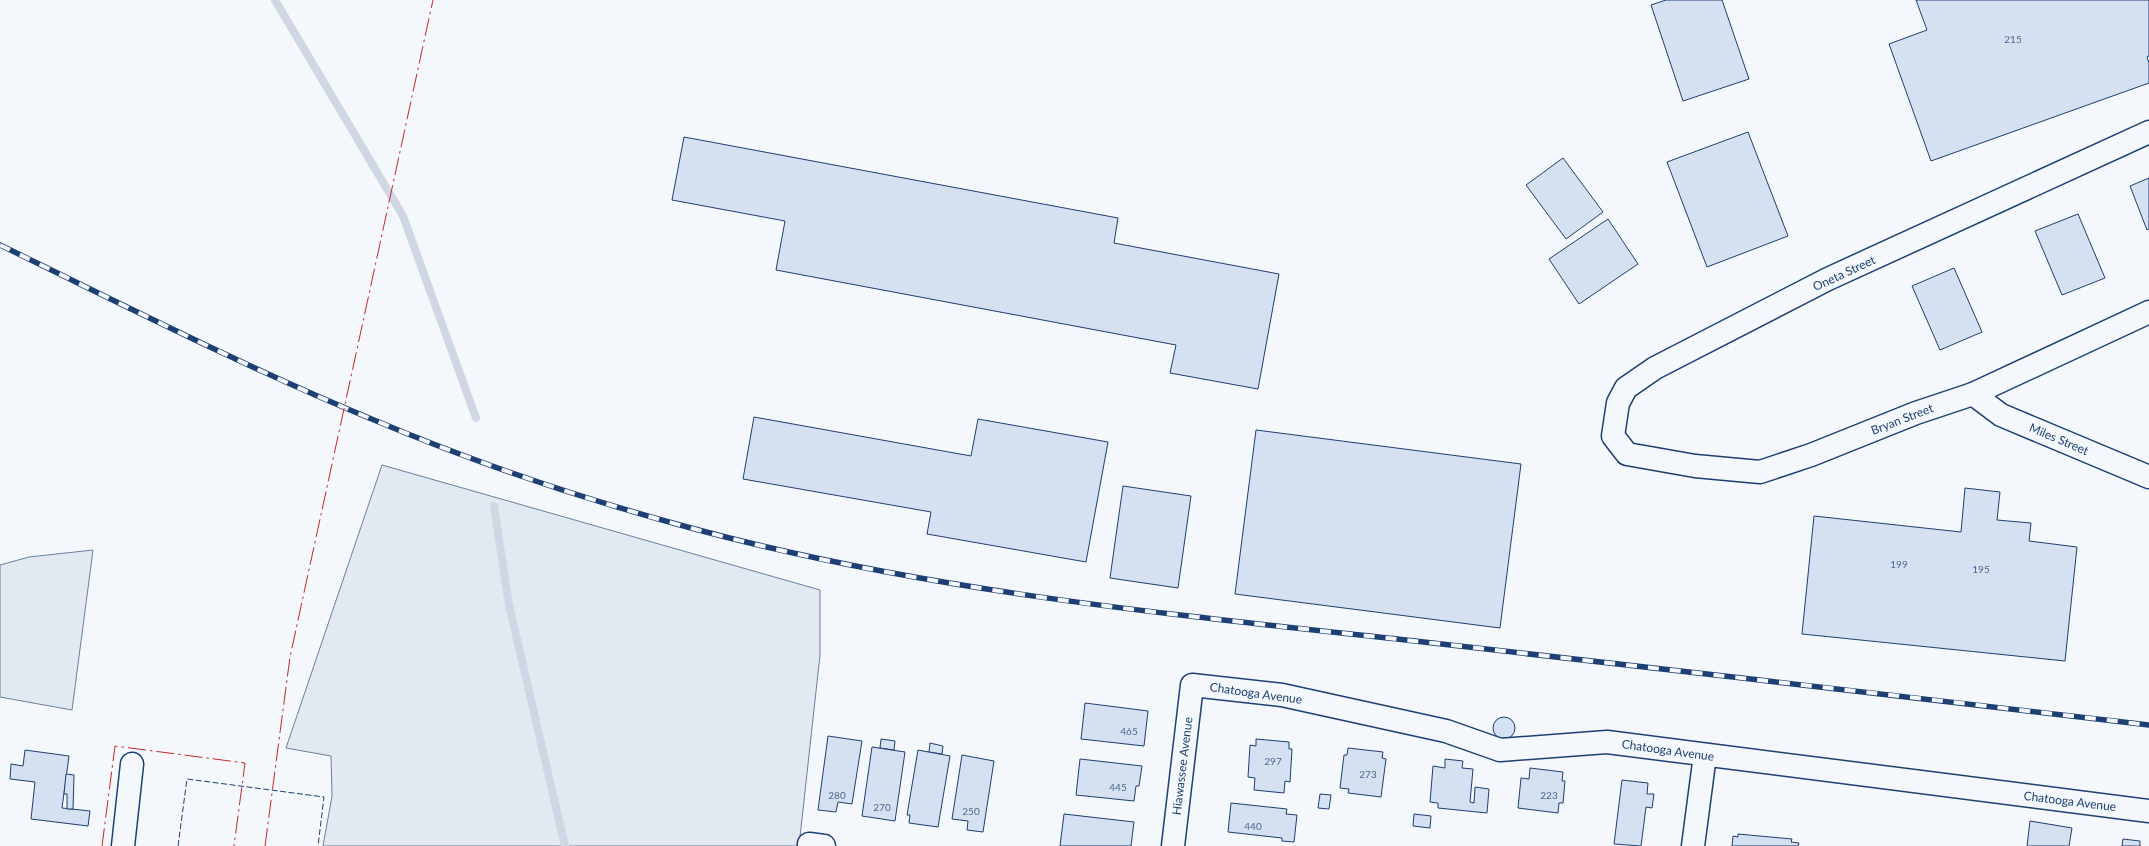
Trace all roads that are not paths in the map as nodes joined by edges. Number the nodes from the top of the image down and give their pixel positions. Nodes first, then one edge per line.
1 (2149, 132) edge
2 (2149, 312) edge
3 (1973, 394) junction
4 (1643, 457) joint
5 (2149, 477) edge
6 (1192, 685) joint
7 (1705, 755) junction
8 (132, 764) dead end
9 (2149, 812) edge
10 (123, 846) edge
11 (1172, 846) edge
12 (1693, 846) edge

1 - 4 street, Oneta Street
2 - 3 street, Bryan Street
3 - 4 street, Bryan Street
3 - 5 street, Miles Street
6 - 7 street, Chatooga Avenue
6 - 11 street, Hiawassee Avenue
7 - 9 street, Chatooga Avenue
7 - 12 street
8 - 10 street

